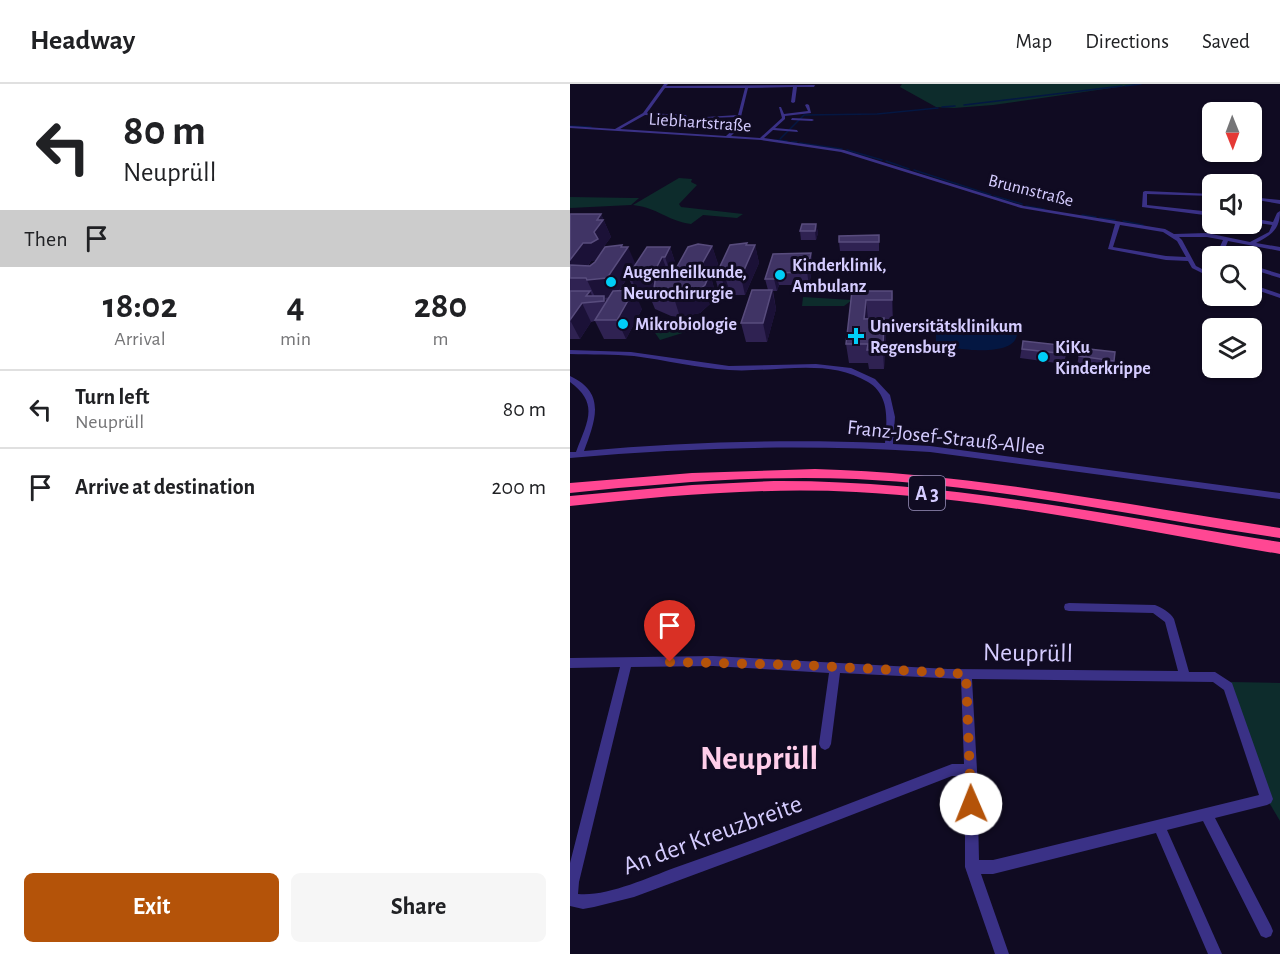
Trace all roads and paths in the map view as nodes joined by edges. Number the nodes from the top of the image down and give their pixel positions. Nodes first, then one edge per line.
1 (666, 86) edge
2 (747, 86) junction
3 (795, 86) junction
4 (814, 86) dead end
5 (793, 102) dead end
6 (807, 105) dead end
7 (780, 108) dead end
8 (644, 114) junction
9 (686, 116) dead end
10 (739, 116) junction
11 (783, 116) junction
12 (708, 117) dead end
13 (812, 120) dead end
14 (570, 127) edge
15 (772, 129) junction
16 (615, 130) junction
17 (797, 131) dead end
18 (727, 137) junction
19 (762, 139) junction
20 (827, 148) joint
21 (1202, 195) edge
22 (1262, 200) edge
23 (1280, 202) edge
24 (1202, 213) edge
25 (1280, 213) edge
26 (1262, 222) edge
27 (1118, 223) junction
28 (1275, 224) junction
29 (1174, 236) junction
30 (1226, 238) junction
31 (1252, 243) junction
32 (1223, 246) edge
33 (1280, 249) edge
34 (1188, 259) junction
35 (1262, 270) edge
36 (1202, 271) edge
37 (1280, 276) edge
38 (1262, 290) edge
39 (1280, 296) edge
40 (570, 352) edge
41 (570, 378) edge
42 (889, 446) junction
43 (575, 455) edge
44 (570, 488) edge
45 (1280, 496) edge
46 (570, 501) edge
47 (1280, 533) edge
48 (1280, 548) edge
49 (1069, 607) dead end
50 (627, 662) junction
51 (570, 663) edge
52 (835, 667) junction
53 (966, 674) junction
54 (1185, 676) junction
55 (825, 744) dead end
56 (971, 770) junction
57 (1206, 813) junction
58 (1159, 826) junction
59 (972, 867) junction
60 (571, 896) edge
61 (1266, 931) dead end
62 (1002, 954) edge
63 (1215, 954) edge

1 - 2 street
1 - 8 street
2 - 3 street
2 - 10 street
3 - 4 street
3 - 5 street
6 - 11 street
7 - 11 street
8 - 9 street
8 - 16 street
10 - 12 street
10 - 18 street
11 - 13 street
11 - 15 street
14 - 16 street, Liebhartstraße
15 - 17 street
15 - 19 street
16 - 18 street, Liebhartstraße
18 - 19 street, Liebhartstraße
19 - 20 street, Liebhartstraße
20 - 27 street, Brunnstraße
21 - 24 street
22 - 23 street
25 - 28 street
26 - 28 street
27 - 29 street, Brunnstraße
27 - 34 street
28 - 31 street
29 - 30 street, Brunnstraße
29 - 34 street
30 - 31 street, Brunnstraße
30 - 32 street
31 - 33 street, Brunnstraße
34 - 36 street
35 - 37 street
38 - 39 street
40 - 42 street
41 - 43 street
42 - 43 street, Franz-Josef-Strauß-Allee
42 - 45 street, Franz-Josef-Strauß-Allee
44 - 47 highway, A 3
46 - 48 highway, A 3
49 - 54 street, Neuprüll
50 - 51 street, Neuprüll
50 - 52 street, Neuprüll
50 - 60 street
52 - 53 street, Neuprüll
52 - 55 street
53 - 54 street, Neuprüll
53 - 56 street
54 - 57 street, Neuprüll
56 - 59 street
56 - 60 street, An der Kreuzbreite
57 - 58 street
57 - 61 street
58 - 59 street
58 - 63 street
59 - 62 street

